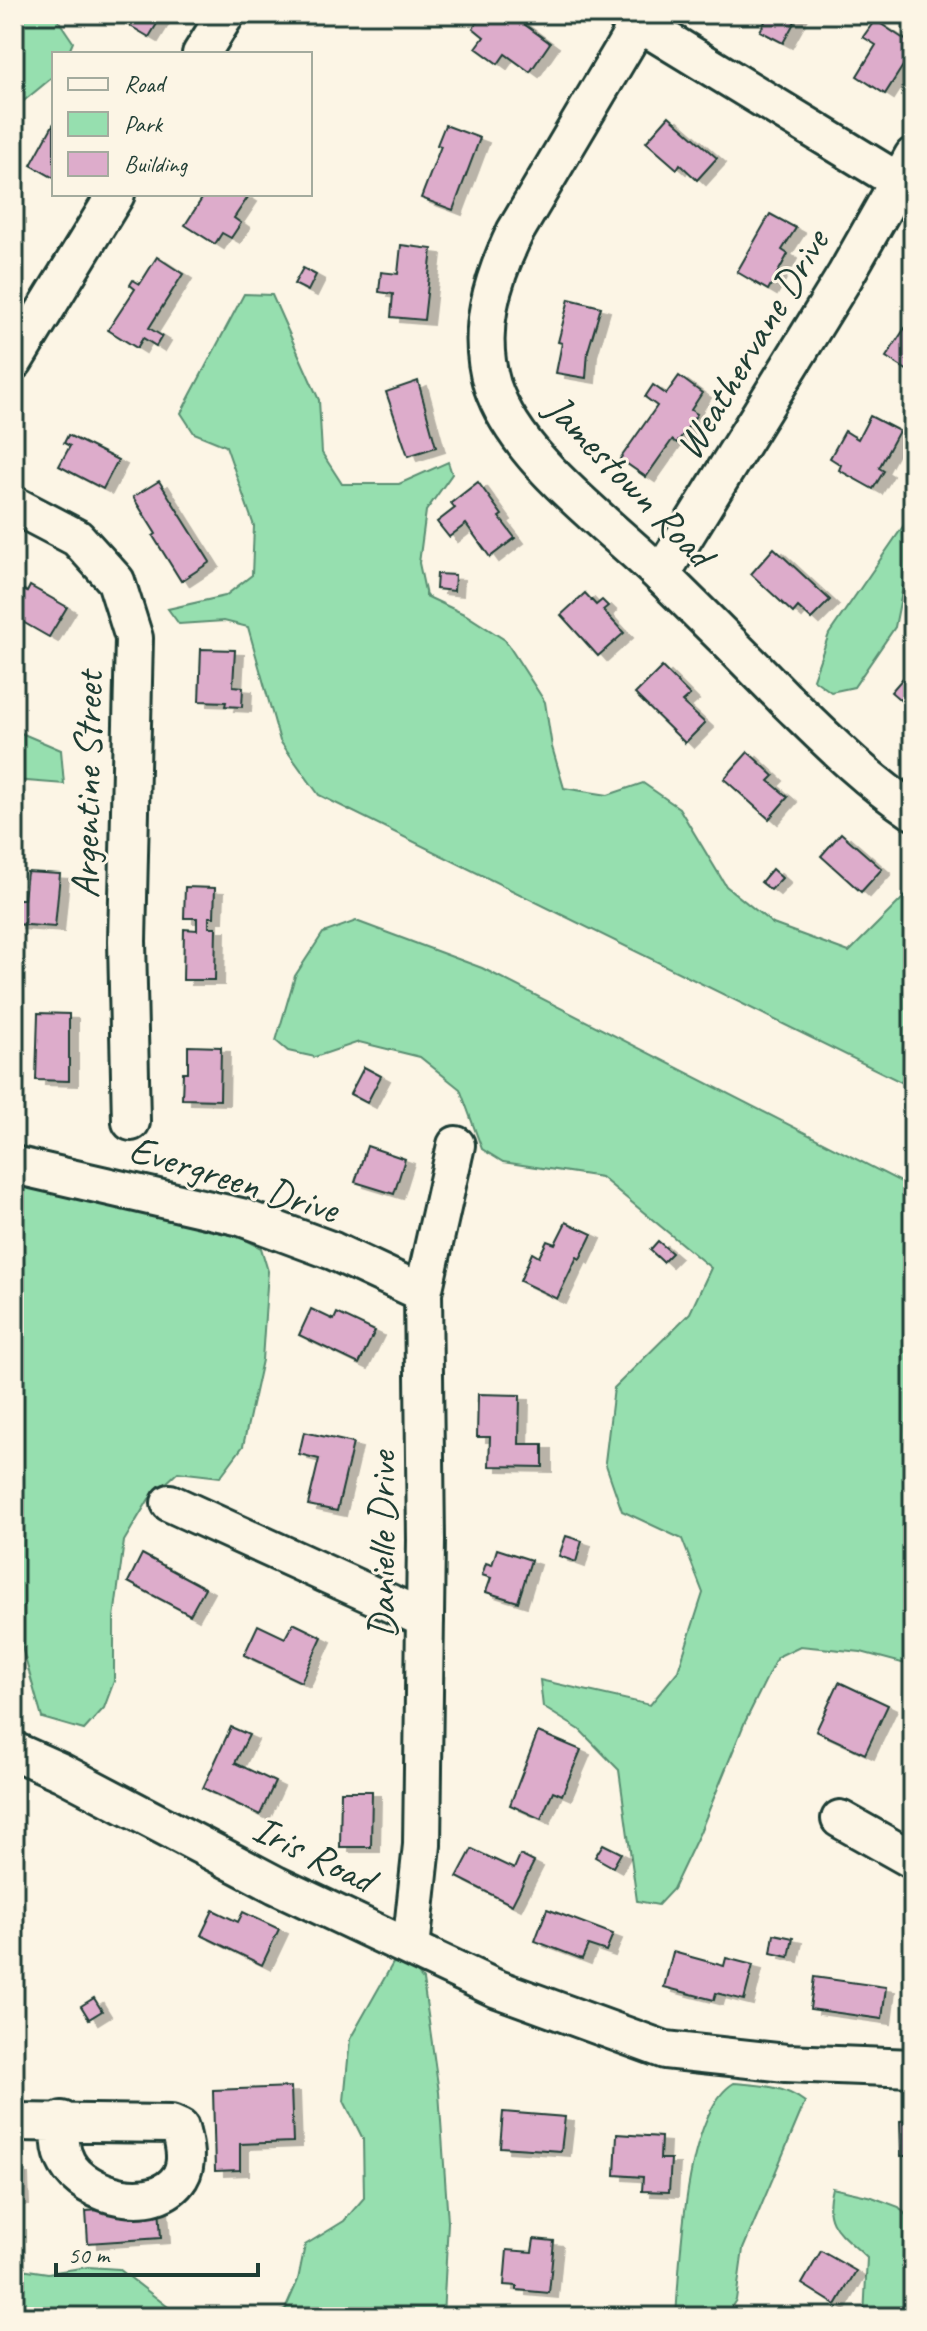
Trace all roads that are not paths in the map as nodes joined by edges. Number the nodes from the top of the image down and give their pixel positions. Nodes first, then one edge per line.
1 (226, 14) edge
2 (636, 17) edge
3 (202, 52) edge
4 (906, 169) edge
5 (115, 196) edge
6 (14, 361) edge
7 (14, 505) edge
8 (661, 575) junction
9 (913, 811) edge
10 (131, 1122) dead end
11 (456, 1145) dead end
12 (14, 1165) edge
13 (423, 1293) junction
14 (170, 1503) dead end
15 (425, 1619) junction
16 (14, 1751) edge
17 (840, 1819) dead end
18 (913, 1860) edge
19 (411, 1948) junction
20 (913, 2068) edge
21 (62, 2120) dead end
22 (14, 2122) edge

1 - 3 street
2 - 4 street
2 - 8 street, Jamestown Road
4 - 8 street, Weathervane Drive
5 - 6 street
7 - 10 street, Argentine Street
8 - 9 street, Jamestown Road
11 - 13 street, Danielle Drive
12 - 13 street, Evergreen Drive
13 - 15 street, Danielle Drive
14 - 15 street
15 - 19 street, Danielle Drive
16 - 19 street, Iris Road
17 - 18 street
19 - 20 street, Iris Road
21 - 22 street

